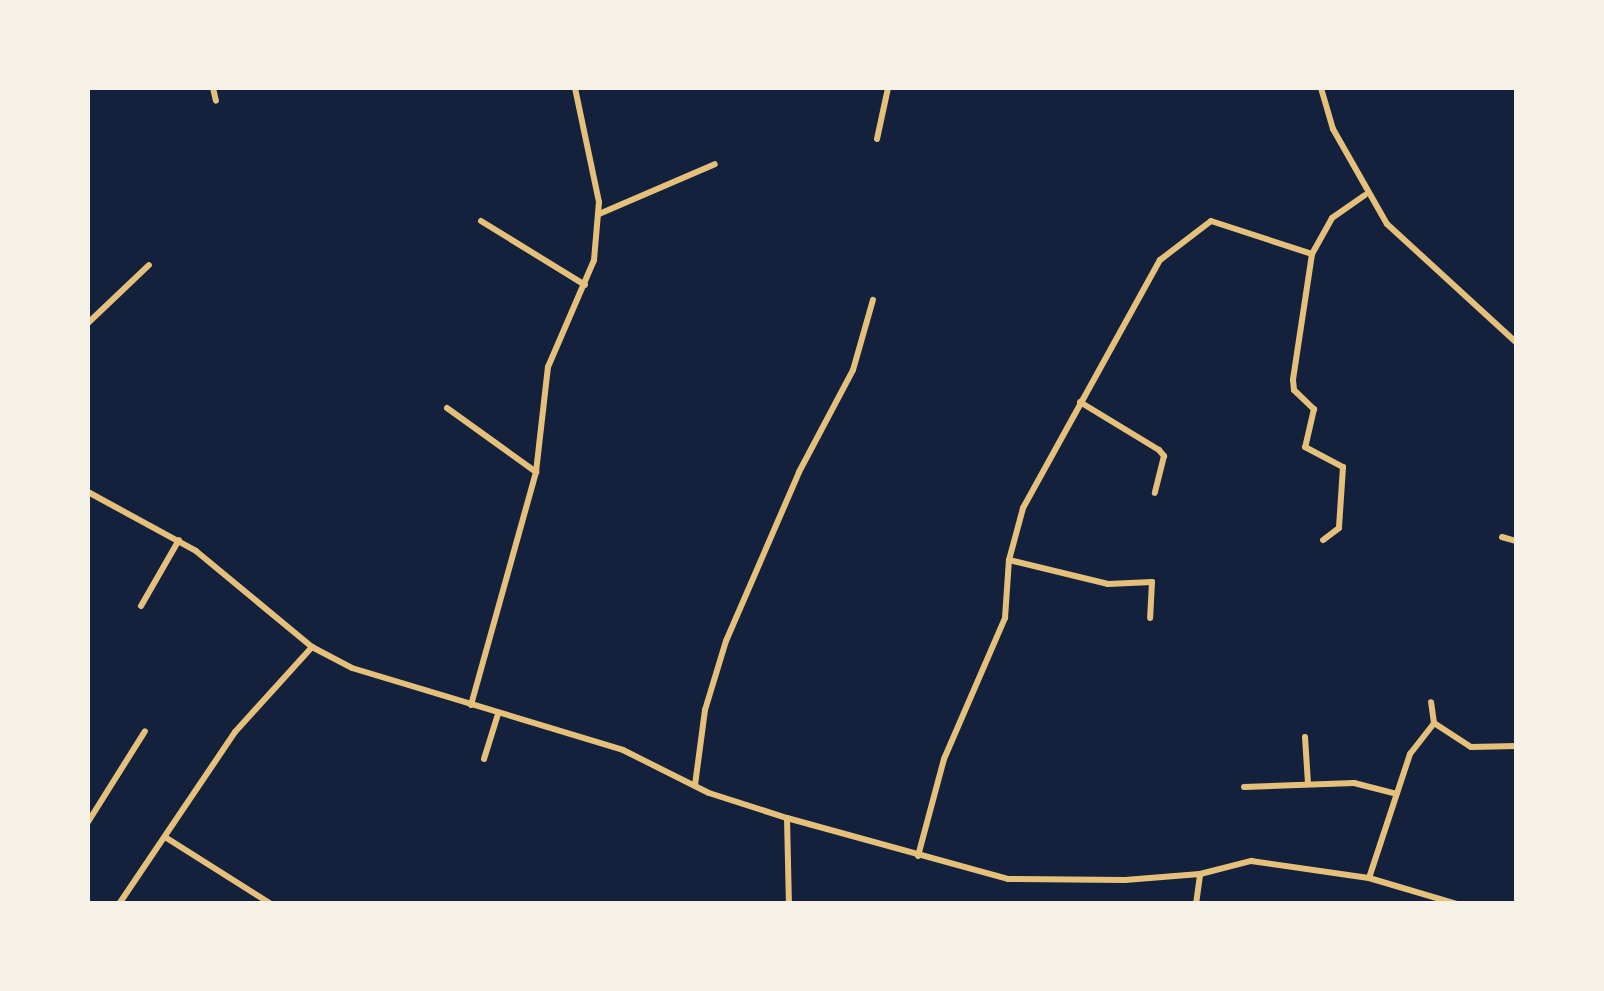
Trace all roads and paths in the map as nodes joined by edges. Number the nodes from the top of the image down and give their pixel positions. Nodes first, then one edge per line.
1 (213, 88) edge
2 (576, 88) edge
3 (888, 88) edge
4 (1321, 88) edge
5 (216, 101) dead end
6 (876, 139) dead end
7 (715, 164) dead end
8 (1365, 195) junction
9 (599, 214) junction
10 (480, 221) dead end
11 (1312, 254) junction
12 (149, 265) dead end
13 (585, 285) junction
14 (873, 300) dead end
15 (88, 324) edge
16 (1516, 342) edge
17 (1080, 402) junction
18 (447, 408) dead end
19 (536, 472) junction
20 (88, 492) edge
21 (1156, 493) dead end
22 (1502, 537) dead end
23 (179, 540) junction
24 (1323, 540) dead end
25 (1516, 540) edge
26 (1009, 560) junction
27 (141, 606) dead end
28 (1150, 618) dead end
29 (312, 647) junction
30 (1431, 702) dead end
31 (471, 706) junction
32 (498, 714) junction
33 (1434, 724) junction
34 (145, 731) dead end
35 (1306, 738) dead end
36 (1516, 746) edge
37 (484, 759) dead end
38 (1308, 783) junction
39 (695, 785) junction
40 (1244, 787) dead end
41 (1397, 794) junction
42 (787, 818) junction
43 (88, 822) edge
44 (166, 837) junction
45 (918, 856) junction
46 (1200, 874) junction
47 (1368, 878) junction
48 (118, 904) edge
49 (272, 904) edge
50 (788, 904) edge
51 (1196, 904) edge
52 (1456, 904) edge

1 - 5 street
2 - 9 street
3 - 6 street
4 - 8 street
7 - 9 street
8 - 11 street
8 - 16 street
9 - 13 street
10 - 13 street
11 - 17 street
11 - 24 street
12 - 15 street
13 - 19 street
14 - 39 street
17 - 21 street
17 - 26 street
18 - 19 street
19 - 31 street
20 - 23 street
22 - 25 street
23 - 27 street
23 - 29 street
26 - 28 street
26 - 45 street
29 - 31 street
29 - 44 street
30 - 33 street
31 - 32 street
32 - 37 street
32 - 39 street
33 - 36 street
33 - 41 street
34 - 43 street
35 - 38 street
38 - 40 street
38 - 41 street
39 - 42 street
41 - 47 street
42 - 45 street
42 - 50 street
44 - 48 street
44 - 49 street
45 - 46 street
46 - 47 street
46 - 51 street
47 - 52 street

